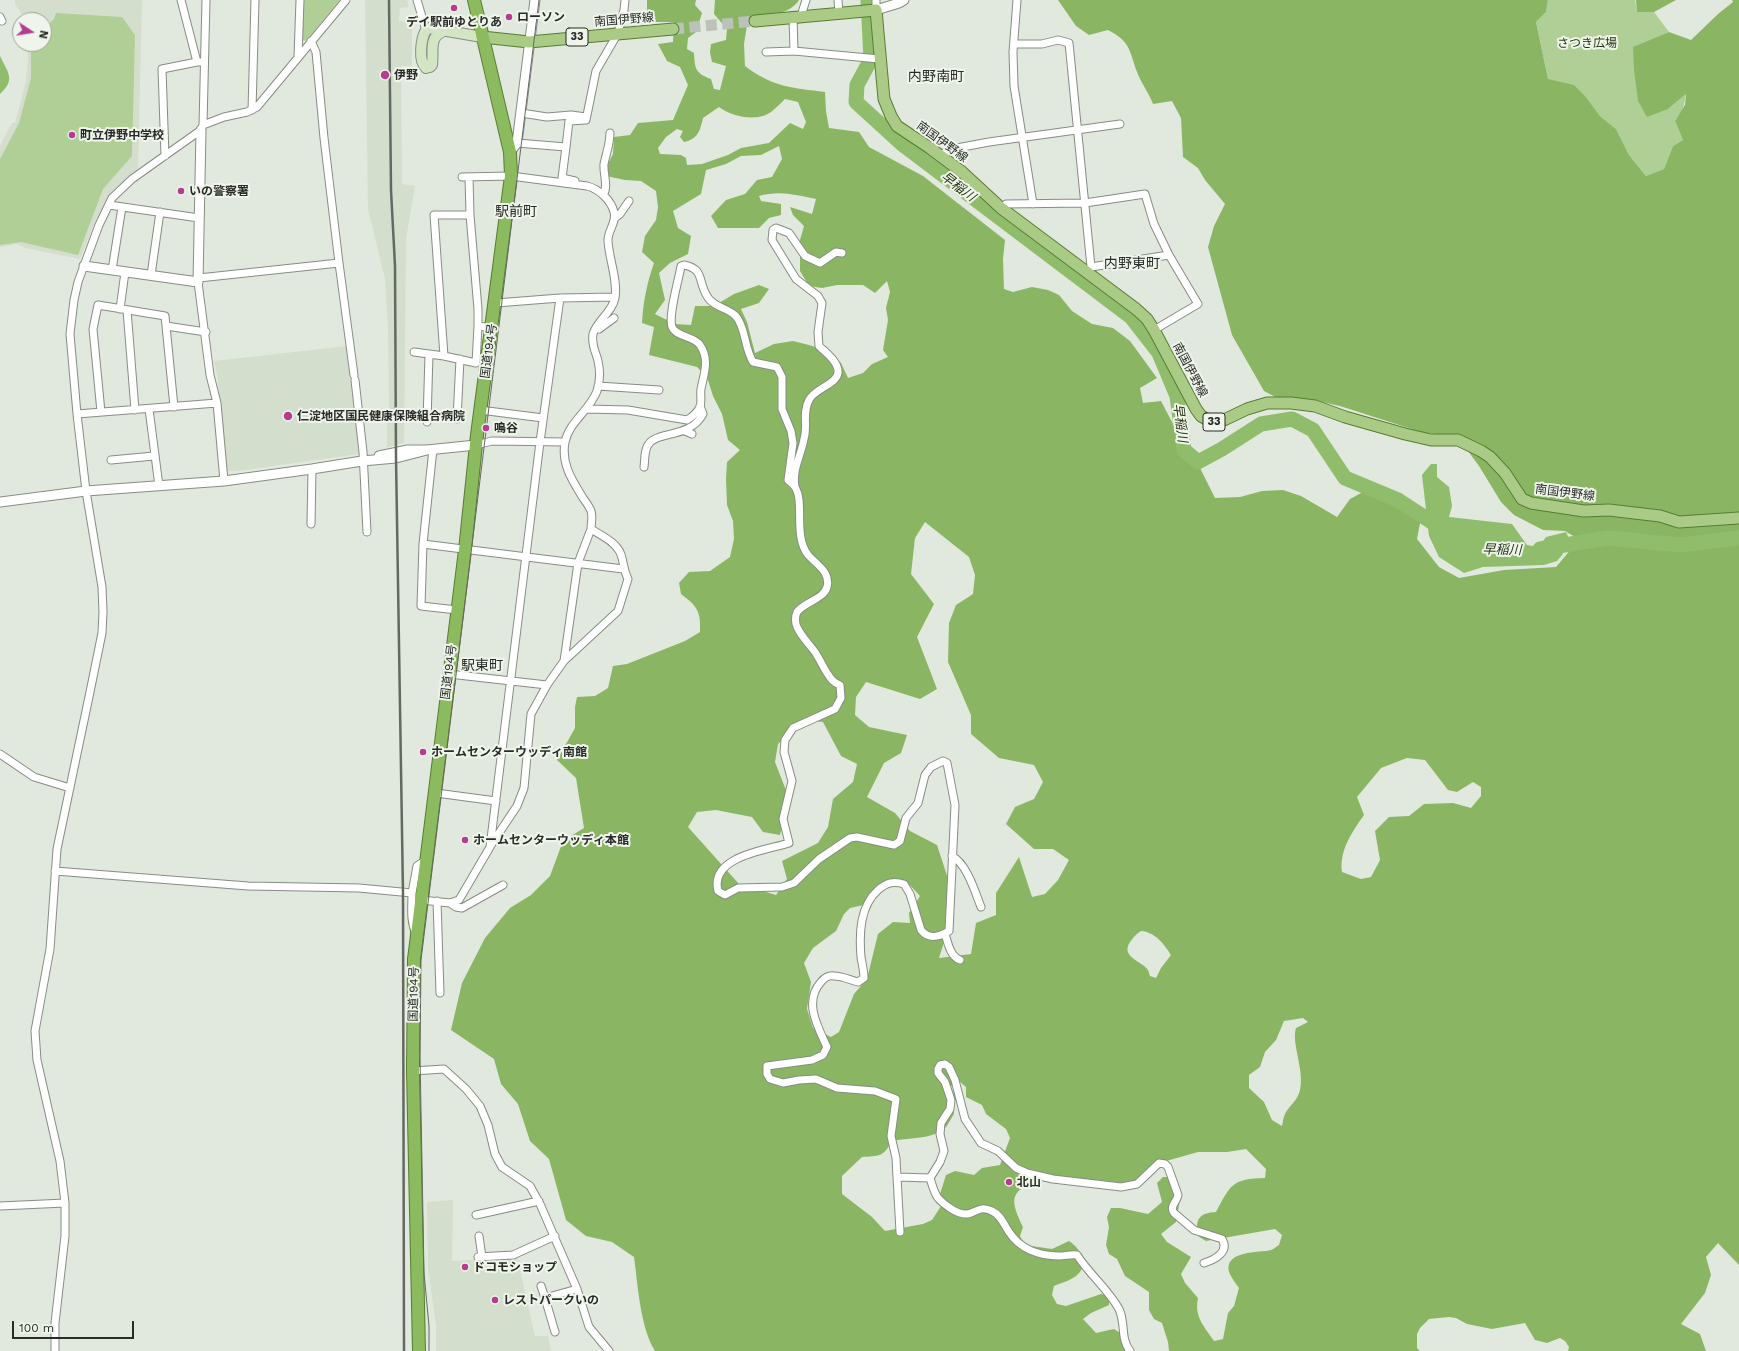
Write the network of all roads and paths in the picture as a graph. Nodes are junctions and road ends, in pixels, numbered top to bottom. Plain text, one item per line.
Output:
1 (181, 0) edge
2 (206, 0) edge
3 (255, 0) edge
4 (300, 0) edge
5 (346, 0) edge
6 (417, 0) edge
7 (474, 0) edge
8 (535, 0) edge
9 (625, 0) edge
10 (806, 0) edge
11 (838, 0) edge
12 (904, 0) edge
13 (1017, 0) edge
14 (872, 8) edge
15 (839, 14) junction
16 (797, 17) junction
17 (755, 21) tunnel mouth
18 (673, 29) tunnel mouth
19 (426, 30) junction
20 (444, 31) junction
21 (618, 33) junction
22 (482, 37) junction
23 (311, 41) junction
24 (529, 42) junction
25 (1014, 44) junction
26 (794, 51) junction
27 (766, 52) dead end
28 (298, 57) junction
29 (880, 59) junction
30 (200, 62) junction
31 (252, 110) junction
32 (521, 113) junction
33 (586, 117) junction
34 (1120, 124) dead end
35 (202, 127) junction
36 (1078, 130) junction
37 (610, 133) dead end
38 (1022, 138) junction
39 (566, 146) junction
40 (514, 148) junction
41 (939, 155) junction
42 (165, 156) junction
43 (511, 176) junction
44 (587, 186) junction
45 (603, 195) junction
46 (629, 201) dead end
47 (1085, 203) junction
48 (1033, 204) junction
49 (109, 205) junction
50 (122, 207) junction
51 (1002, 208) junction
52 (160, 212) junction
53 (470, 215) junction
54 (199, 218) junction
55 (615, 218) junction
56 (842, 253) dead end
57 (1169, 255) junction
58 (339, 263) junction
59 (84, 266) junction
60 (112, 270) junction
61 (1089, 270) junction
62 (125, 272) junction
63 (151, 275) junction
64 (199, 280) junction
65 (615, 297) junction
66 (560, 298) junction
67 (496, 303) junction
68 (120, 309) junction
69 (127, 310) junction
70 (614, 318) dead end
71 (166, 326) junction
72 (478, 326) junction
73 (492, 328) junction
74 (1154, 330) junction
75 (206, 332) junction
76 (593, 334) junction
77 (414, 352) dead end
78 (429, 354) junction
79 (444, 356) junction
80 (460, 360) junction
81 (598, 386) junction
82 (658, 390) dead end
83 (217, 403) junction
84 (700, 406) junction
85 (174, 407) junction
86 (149, 409) junction
87 (586, 409) junction
88 (135, 410) junction
89 (480, 410) junction
90 (101, 412) junction
91 (77, 414) junction
92 (543, 418) junction
93 (457, 419) dead end
94 (427, 422) dead end
95 (684, 431) junction
96 (692, 434) dead end
97 (540, 442) junction
98 (565, 442) junction
99 (476, 445) junction
100 (430, 450) junction
101 (154, 456) junction
102 (111, 460) dead end
103 (363, 460) junction
104 (644, 467) dead end
105 (312, 469) junction
106 (224, 481) junction
107 (159, 486) junction
108 (795, 487) junction
109 (86, 491) junction
110 (0, 502) edge
111 (1739, 518) edge
112 (311, 524) dead end
113 (590, 529) junction
114 (367, 532) dead end
115 (423, 544) junction
116 (465, 550) junction
117 (527, 557) junction
118 (578, 563) junction
119 (623, 569) junction
120 (457, 610) junction
121 (564, 661) junction
122 (449, 674) junction
123 (511, 681) junction
124 (547, 685) junction
125 (0, 754) edge
126 (70, 788) junction
127 (436, 793) junction
128 (496, 801) junction
129 (490, 847) junction
130 (952, 856) junction
131 (55, 871) junction
132 (504, 885) dead end
133 (417, 897) junction
134 (437, 902) junction
135 (450, 903) junction
136 (981, 907) dead end
137 (945, 934) junction
138 (960, 960) dead end
139 (440, 993) dead end
140 (413, 1071) junction
141 (898, 1177) junction
142 (930, 1178) junction
143 (539, 1201) junction
144 (65, 1203) junction
145 (2, 1206) edge
146 (476, 1216) dead end
147 (900, 1232) dead end
148 (479, 1236) dead end
149 (555, 1236) junction
150 (1204, 1263) dead end
151 (541, 1286) dead end
152 (577, 1289) junction
153 (545, 1298) junction
154 (555, 1332) dead end
155 (55, 1351) edge
156 (419, 1351) edge
157 (609, 1351) edge
158 (1130, 1351) edge

1 - 30 street
2 - 30 street
3 - 31 street
4 - 28 street
5 - 23 street
6 - 19 street
7 - 22 highway, 国道194号
8 - 24 street
9 - 21 street
10 - 16 street
11 - 15 street
12 - 14 street
13 - 25 street
14 - 15 main road
14 - 29 main road, 南国伊野線 / 33
15 - 16 main road
16 - 17 main road
16 - 26 street
18 - 21 main road, 南国伊野線 / 33
19 - 20 main road
19 - 20 main road
20 - 22 main road
21 - 24 main road, 南国伊野線 / 33
21 - 33 street
22 - 24 main road, 南国伊野線 / 33
22 - 40 highway, 国道194号
23 - 28 street
23 - 58 street
24 - 32 street
25 - 36 street
25 - 38 street
26 - 27 street
26 - 29 street
28 - 31 street
29 - 41 main road, 南国伊野線 / 33
30 - 35 street
30 - 42 street
31 - 35 street
32 - 33 street
32 - 40 street
33 - 39 street
34 - 36 street
35 - 42 street
35 - 54 street
36 - 38 street
36 - 47 street
37 - 45 street
38 - 41 street
38 - 48 street
39 - 40 street
39 - 44 street
40 - 43 highway, 国道194号
41 - 51 main road, 南国伊野線 / 33
42 - 49 street
43 - 44 street
43 - 53 street
43 - 67 highway, 国道194号
44 - 45 street
45 - 55 street
46 - 55 street
47 - 48 street
47 - 57 street
47 - 61 street
48 - 51 street
49 - 50 street
49 - 59 street
50 - 52 street
50 - 60 street
51 - 61 main road, 南国伊野線 / 33
52 - 54 street
52 - 63 street
53 - 72 street
53 - 79 street
54 - 64 street
55 - 65 street
56 - 108 street
57 - 61 street
57 - 74 street
58 - 64 street
58 - 103 street
59 - 60 street
59 - 91 street
60 - 62 street
61 - 74 main road, 南国伊野線 / 33
62 - 63 street
62 - 68 street
63 - 64 street
64 - 75 street
65 - 66 street
65 - 76 street
66 - 67 street
66 - 92 street
67 - 73 highway, 国道194号
68 - 69 street
68 - 90 street
69 - 71 street
69 - 88 street
70 - 76 street
71 - 75 street
71 - 85 street
72 - 73 street
72 - 80 street
73 - 89 highway, 国道194号
74 - 111 main road, 南国伊野線 / 33
75 - 83 street
76 - 81 street
77 - 78 street
78 - 79 street
78 - 94 street
79 - 80 street
80 - 93 street
81 - 82 street
81 - 87 street
83 - 85 street
83 - 106 street
84 - 87 street
84 - 95 street
84 - 108 street
85 - 86 street
86 - 88 street
86 - 101 street
87 - 98 street
88 - 90 street
89 - 92 street
89 - 99 highway, 国道194号
90 - 91 street
91 - 109 street
92 - 97 street
95 - 96 street
95 - 104 street
97 - 98 street
97 - 99 street
97 - 117 street
98 - 113 street
99 - 100 street
99 - 116 highway, 国道194号
100 - 103 street
100 - 115 street
101 - 102 street
101 - 107 street
103 - 105 street
103 - 114 street
105 - 106 street
105 - 112 street
106 - 107 street
107 - 109 street
108 - 130 street
109 - 110 street
109 - 126 street
113 - 118 street
113 - 119 street
115 - 116 street
115 - 120 street
116 - 117 street
116 - 120 highway, 国道194号
117 - 118 street
117 - 123 street
118 - 119 street
118 - 121 street
119 - 121 street
120 - 122 highway, 国道194号
121 - 124 street
122 - 123 street
122 - 127 highway, 国道194号
123 - 124 street
123 - 128 street
124 - 129 street
125 - 126 street
126 - 131 street
127 - 128 street
127 - 133 highway, 国道194号
128 - 129 street
129 - 135 street
130 - 136 street
130 - 137 street
131 - 133 street
131 - 144 street
132 - 135 street
133 - 134 street
133 - 140 highway, 国道194号
134 - 135 street
134 - 139 street
137 - 138 street
137 - 141 street
140 - 143 street
140 - 156 highway, 国道194号
141 - 142 street
141 - 147 street
142 - 150 street
142 - 158 street
143 - 146 street
143 - 149 street
144 - 145 street
144 - 155 street
148 - 149 street
149 - 152 street
151 - 153 street
152 - 153 street
152 - 157 street
153 - 154 street

